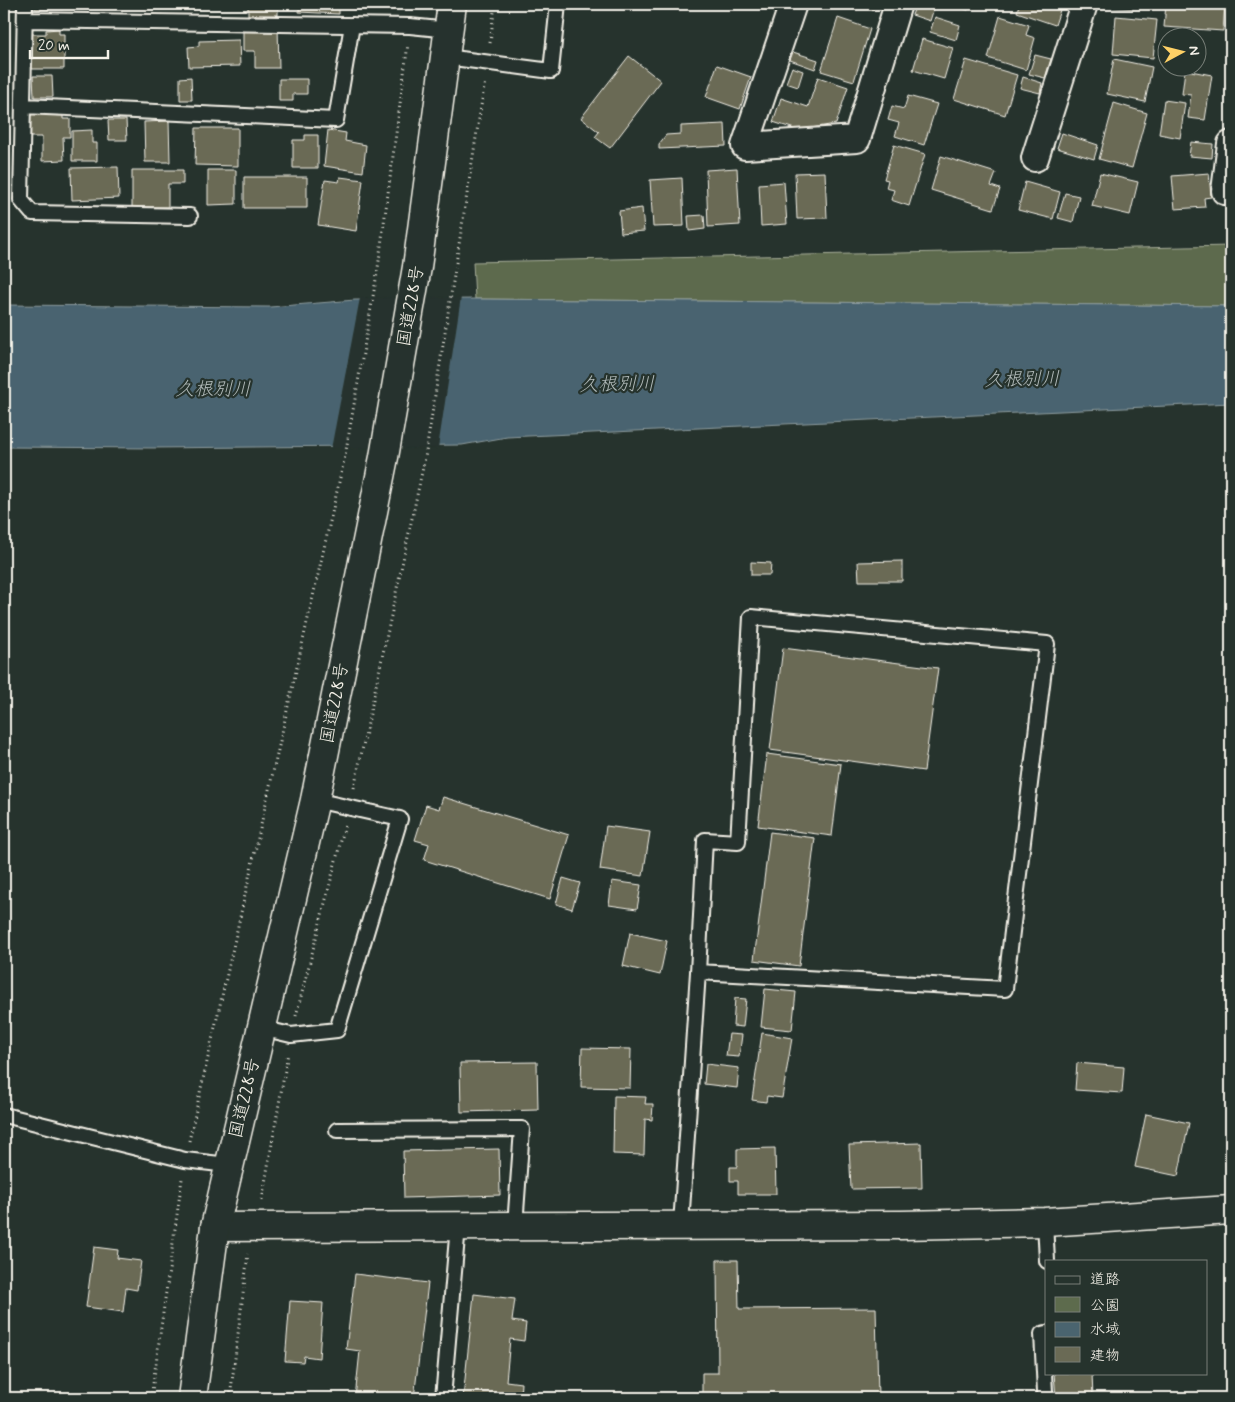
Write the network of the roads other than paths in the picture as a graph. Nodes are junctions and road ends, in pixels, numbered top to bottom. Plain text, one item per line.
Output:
1 (26, 4) edge
2 (558, 4) edge
3 (793, 4) edge
4 (898, 4) edge
5 (1084, 4) edge
6 (450, 17) edge
7 (26, 20) junction
8 (352, 25) junction
9 (446, 57) junction
10 (24, 106) junction
11 (1231, 144) edge
12 (1035, 158) dead end
13 (1225, 191) dead end
14 (190, 216) dead end
15 (315, 800) junction
16 (698, 972) junction
17 (261, 1028) junction
18 (4, 1115) edge
19 (337, 1130) dead end
20 (228, 1165) junction
21 (1231, 1210) edge
22 (1045, 1222) junction
23 (458, 1226) junction
24 (515, 1226) junction
25 (681, 1226) junction
26 (215, 1227) junction
27 (1047, 1260) edge
28 (1045, 1333) edge
29 (1045, 1392) dead end
30 (192, 1398) edge
31 (443, 1398) edge

1 - 7 lane
2 - 9 lane
3 - 4 street
5 - 12 street
6 - 8 lane
6 - 9 main road, 国道228号
7 - 8 lane
7 - 10 lane
8 - 10 lane
9 - 15 main road, 国道228号
10 - 14 lane
11 - 13 street
15 - 17 main road, 国道228号
15 - 17 lane
16 - 16 lane
16 - 25 lane
17 - 20 main road, 国道228号
18 - 20 lane
19 - 24 lane
20 - 26 main road, 国道228号
21 - 22 main road
22 - 25 main road
22 - 27 lane
23 - 24 main road
23 - 26 main road
23 - 31 lane
24 - 25 main road
26 - 30 main road, 国道228号
28 - 29 lane

